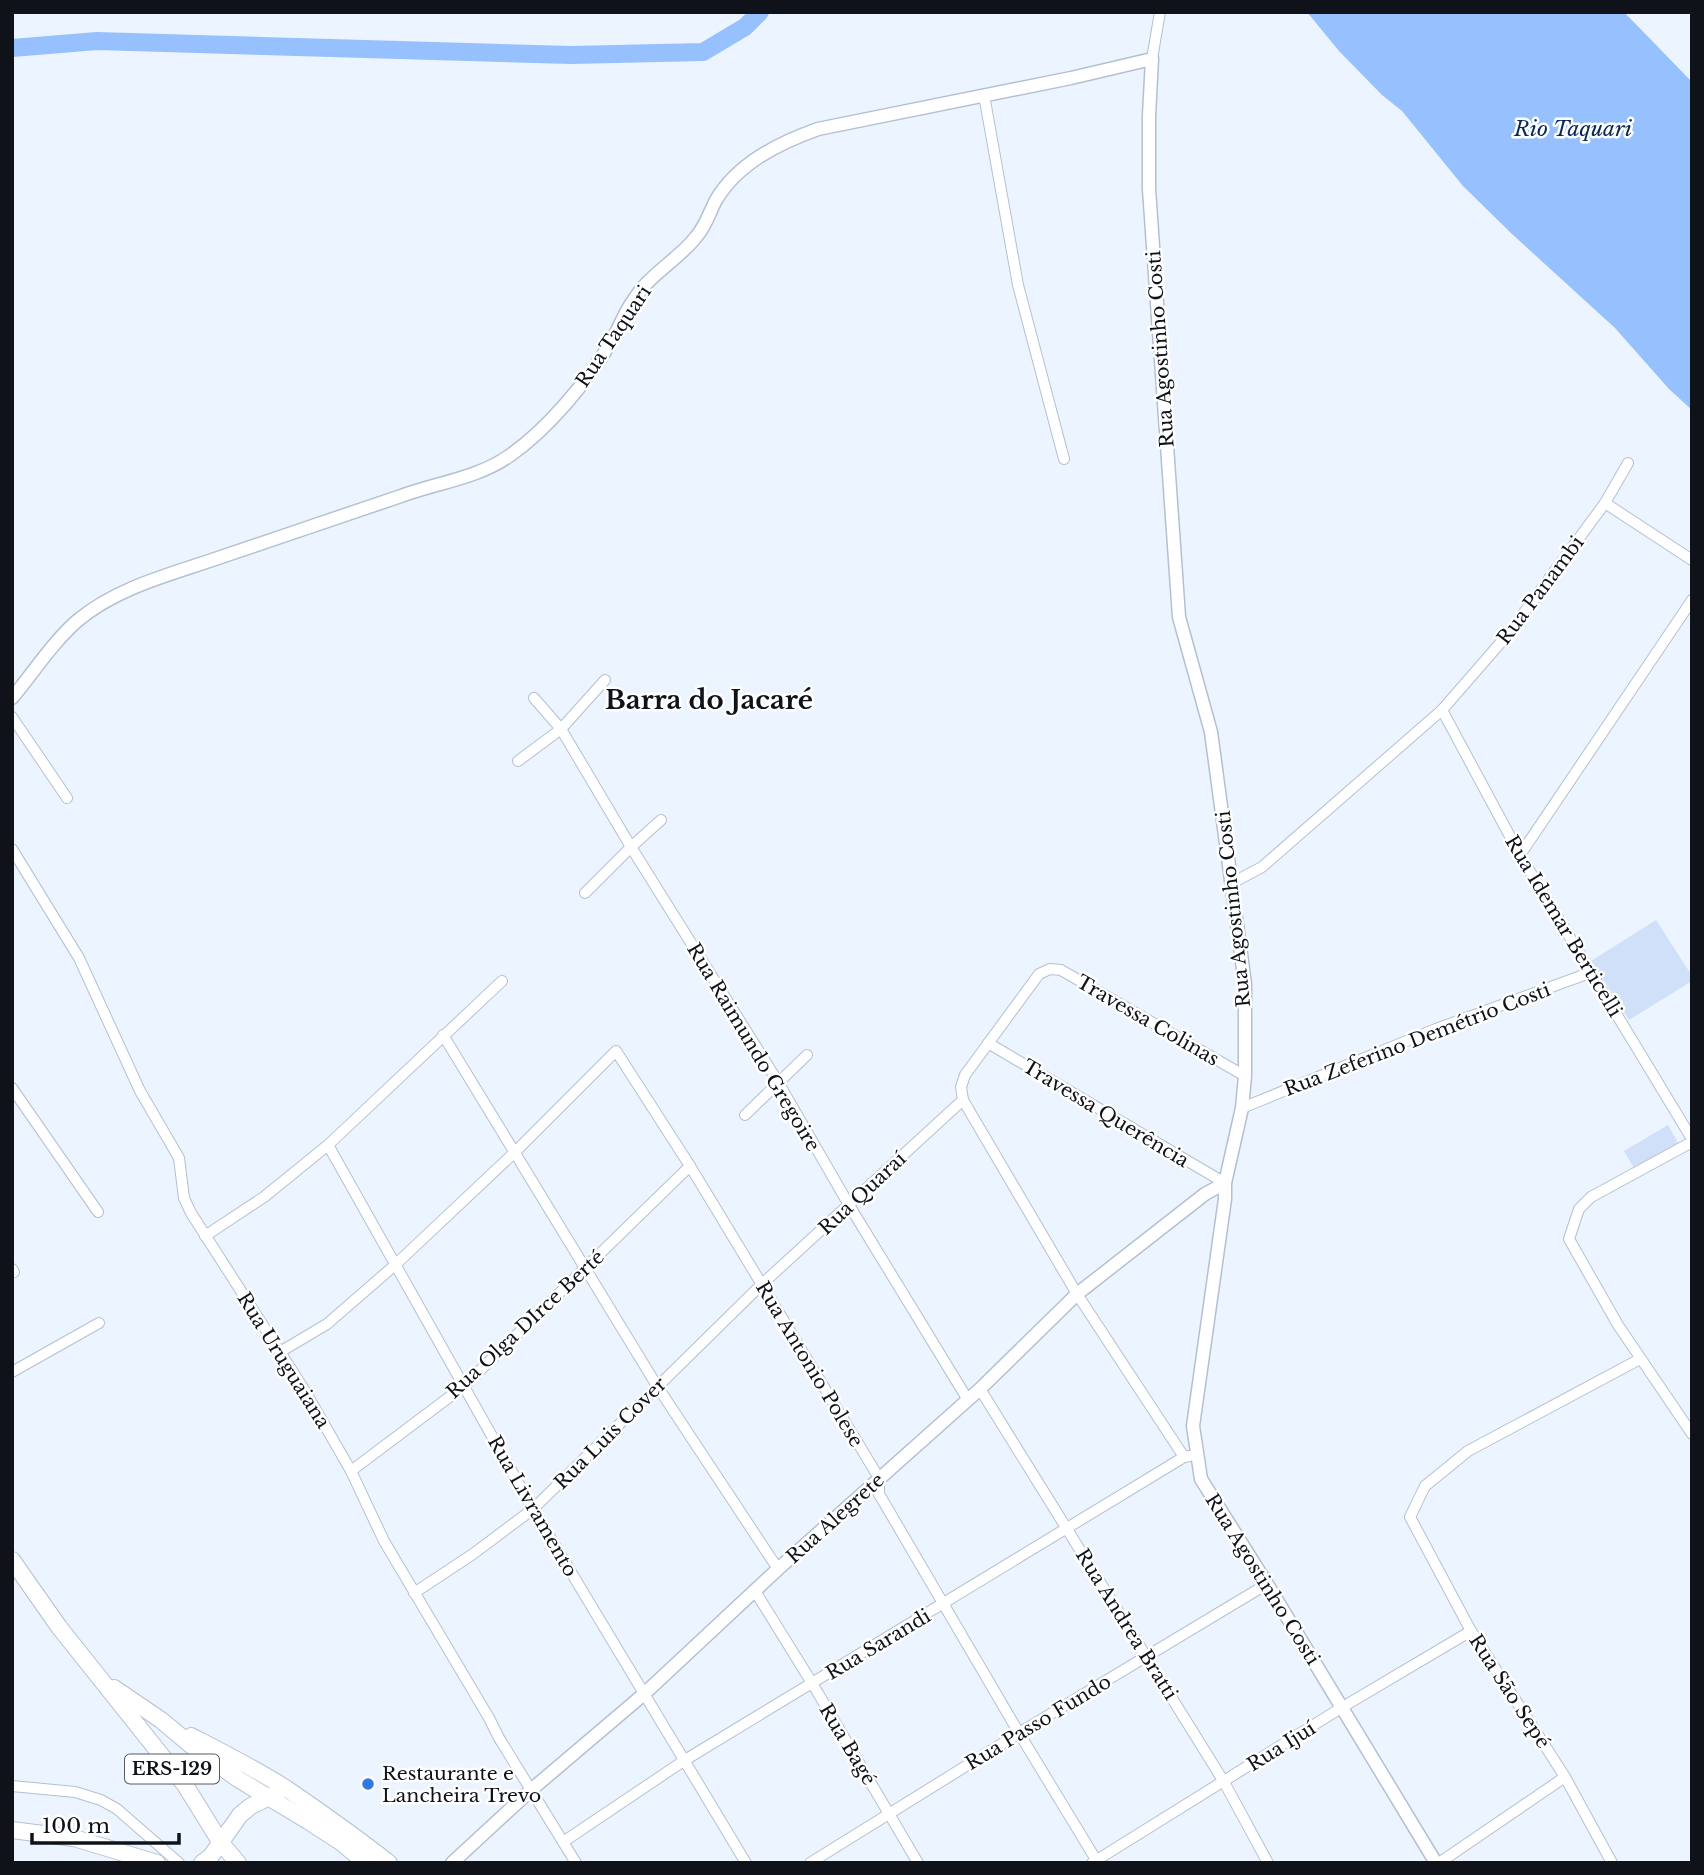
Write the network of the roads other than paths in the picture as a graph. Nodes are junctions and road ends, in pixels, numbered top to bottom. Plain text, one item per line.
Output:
1 (1160, 12) edge
2 (1152, 59) junction
3 (984, 94) junction
4 (1064, 459) dead end
5 (1628, 463) dead end
6 (1605, 503) junction
7 (1692, 560) edge
8 (1692, 600) edge
9 (605, 680) dead end
10 (12, 698) edge
11 (534, 698) dead end
12 (1442, 710) junction
13 (12, 717) edge
14 (561, 729) junction
15 (518, 761) dead end
16 (67, 798) dead end
17 (661, 820) dead end
18 (631, 847) junction
19 (12, 849) edge
20 (1520, 855) junction
21 (1232, 883) junction
22 (585, 893) dead end
23 (1592, 972) junction
24 (502, 981) dead end
25 (443, 1035) junction
26 (988, 1043) junction
27 (807, 1055) dead end
28 (1245, 1076) junction
29 (778, 1083) junction
30 (12, 1088) edge
31 (963, 1100) junction
32 (1242, 1108) junction
33 (744, 1115) dead end
34 (1692, 1140) edge
35 (328, 1145) junction
36 (516, 1152) junction
37 (690, 1166) junction
38 (1225, 1183) junction
39 (849, 1205) junction
40 (98, 1212) dead end
41 (205, 1236) junction
42 (395, 1265) junction
43 (585, 1268) junction
44 (761, 1284) junction
45 (1077, 1293) junction
46 (99, 1323) dead end
47 (280, 1352) junction
48 (1640, 1359) junction
49 (12, 1372) edge
50 (464, 1386) junction
51 (657, 1386) junction
52 (981, 1389) junction
53 (968, 1400) junction
54 (1692, 1434) edge
55 (1191, 1455) junction
56 (351, 1471) junction
57 (879, 1478) junction
58 (533, 1509) junction
59 (1067, 1529) junction
60 (12, 1560) edge
61 (778, 1569) junction
62 (1267, 1584) junction
63 (755, 1591) junction
64 (414, 1593) junction
65 (944, 1604) junction
66 (1471, 1630) junction
67 (1147, 1656) junction
68 (100, 1679) junction
69 (812, 1683) junction
70 (644, 1695) junction
71 (1341, 1708) junction
72 (161, 1720) junction
73 (1019, 1733) junction
74 (685, 1760) junction
75 (1565, 1777) junction
76 (1224, 1782) junction
77 (12, 1786) edge
78 (286, 1789) junction
79 (531, 1790) junction
80 (271, 1797) junction
81 (889, 1813) junction
82 (136, 1827) junction
83 (12, 1830) edge
84 (563, 1842) junction
85 (221, 1843) junction
86 (132, 1856) junction
87 (1095, 1862) edge
88 (157, 1863) edge
89 (179, 1863) edge
90 (202, 1863) edge
91 (238, 1863) edge
92 (366, 1863) edge
93 (389, 1863) edge
94 (452, 1863) edge
95 (576, 1863) edge
96 (746, 1863) edge
97 (810, 1863) edge
98 (918, 1863) edge
99 (1268, 1863) edge
100 (1437, 1863) edge
101 (1612, 1863) edge

1 - 2 street
2 - 3 street, Rua Taquari
2 - 21 street, Rua Agostinho Costi
3 - 4 street
3 - 10 street, Rua Taquari
5 - 6 street, Rua Panambi
6 - 7 street
6 - 12 street, Rua Panambi
8 - 20 street
9 - 14 street
11 - 14 street, Rua Raimundo Gregoire
12 - 20 street, Rua Idemar Berticelli
12 - 21 street, Rua Panambi
13 - 16 street
14 - 15 street
14 - 18 street, Rua Raimundo Gregoire
17 - 18 street
18 - 22 street
18 - 29 street, Rua Raimundo Gregoire
19 - 41 street, Rua Uruguaiana
20 - 23 street, Rua Idemar Berticelli
21 - 28 street, Rua Agostinho Costi
23 - 32 street, Rua Zeferino Demétrio Costi
23 - 34 street, Rua Idemar Berticelli
24 - 25 street
25 - 35 street
25 - 36 street
26 - 28 street, Travessa Colinas
26 - 31 street
26 - 38 street, Travessa Querência
27 - 29 street
28 - 32 street, Rua Agostinho Costi
29 - 33 street
29 - 39 street, Rua Raimundo Gregoire
30 - 40 street
31 - 39 street, Rua Quaraí
31 - 45 street
32 - 38 street, Rua Agostinho Costi
34 - 48 street
35 - 41 street
35 - 42 street, Rua Livramento
36 - 37 street, Rua Antonio Polese
36 - 42 street
36 - 43 street
37 - 43 street, Rua Olga DIrce Berté
37 - 44 street, Rua Antonio Polese
38 - 45 street, Rua Alegrete
38 - 55 street, Rua Agostinho Costi
39 - 44 street, Rua Quaraí
39 - 53 street, Rua Raimundo Gregoire
41 - 47 street, Rua Uruguaiana
42 - 47 street
42 - 50 street, Rua Livramento
43 - 50 street, Rua Olga DIrce Berté
43 - 51 street
44 - 51 street, Rua Luis Cover
44 - 57 street, Rua Antonio Polese
45 - 52 street, Rua Alegrete
45 - 55 street
46 - 49 street
47 - 56 street, Rua Uruguaiana
48 - 54 street
48 - 66 street, Rua São Sepé
50 - 56 street, Rua Olga DIrce Berté
50 - 58 street, Rua Livramento
51 - 58 street, Rua Luis Cover
51 - 61 street
52 - 53 street, Rua Alegrete
52 - 59 street, Rua Andrea Bratti
53 - 57 street, Rua Alegrete
55 - 59 street, Rua Sarandi
55 - 62 street, Rua Agostinho Costi
56 - 64 street, Rua Uruguaiana
57 - 61 street, Rua Alegrete
57 - 65 street, Rua Antonio Polese
58 - 64 street, Rua Luis Cover
58 - 70 street, Rua Livramento
59 - 65 street, Rua Sarandi
59 - 67 street, Rua Andrea Bratti
60 - 68 main road, ERS-129
61 - 63 street, Rua Alegrete
62 - 67 street, Rua Passo Fundo
62 - 71 street, Rua Agostinho Costi
63 - 69 street, Rua Bagé
63 - 70 street, Rua Alegrete
64 - 79 street, Rua Uruguaiana
65 - 69 street, Rua Sarandi
65 - 73 street, Rua Antonio Polese
66 - 71 street, Rua Ijuí
66 - 75 street, Rua São Sepé
67 - 73 street, Rua Passo Fundo
67 - 76 street, Rua Andrea Bratti
68 - 72 main road, ERS-129
68 - 85 main road, ERS-129
69 - 74 street, Rua Sarandi
69 - 81 street, Rua Bagé
70 - 74 street, Rua Livramento
70 - 79 street, Rua Alegrete
71 - 76 street, Rua Ijuí
71 - 100 street, Rua Agostinho Costi
72 - 78 main road
72 - 80 main road, ERS-129
73 - 81 street, Rua Passo Fundo
73 - 87 street, Rua Antonio Polese
74 - 84 street, Rua Sarandi
74 - 96 street, Rua Livramento
75 - 100 street
75 - 101 street, Rua São Sepé
76 - 87 street, Rua Ijuí
76 - 99 street, Rua Andrea Bratti
77 - 82 street
78 - 80 main road
78 - 93 main road
79 - 84 street, Rua Uruguaiana
79 - 94 street, Rua Alegrete
80 - 85 main road
80 - 92 main road, ERS-129
81 - 97 street, Rua Passo Fundo
81 - 98 street, Rua Bagé
82 - 86 street
82 - 89 street
83 - 86 main road
84 - 95 street, Rua Uruguaiana
85 - 90 main road
85 - 91 main road, ERS-129
86 - 88 main road

